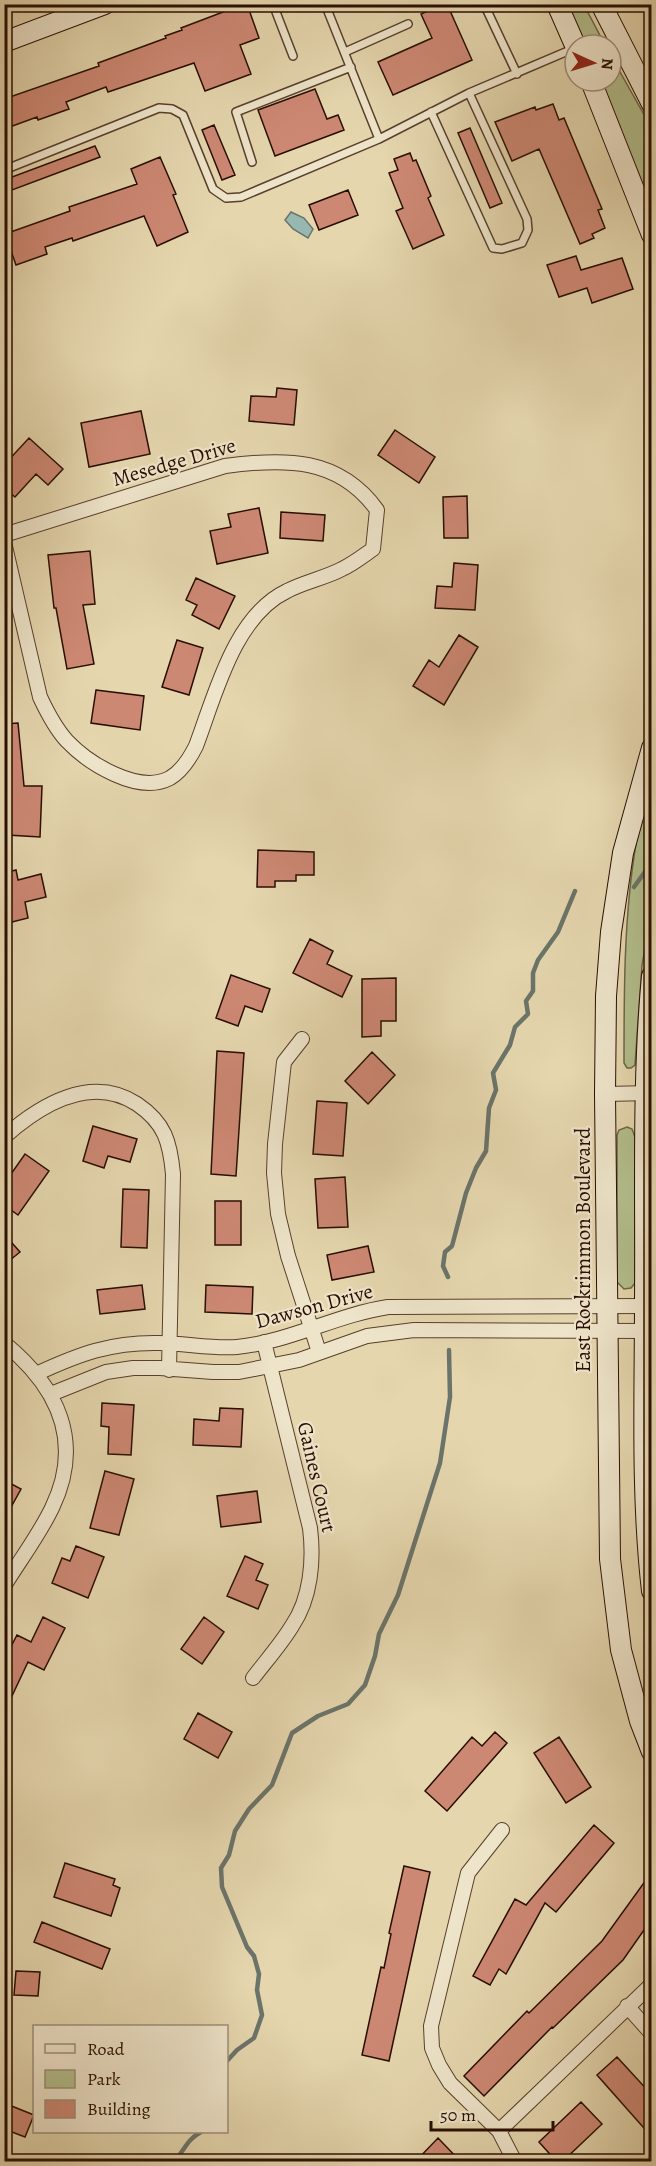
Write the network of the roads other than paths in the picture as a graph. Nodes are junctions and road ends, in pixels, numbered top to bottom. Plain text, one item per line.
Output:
1 (105, 4) edge
2 (276, 4) edge
3 (325, 4) edge
4 (484, 4) edge
5 (557, 4) edge
6 (601, 4) edge
7 (81, 9) edge
8 (408, 24) dead end
9 (569, 33) edge
10 (4, 42) edge
11 (345, 52) junction
12 (563, 53) edge
13 (293, 56) dead end
14 (351, 67) junction
15 (517, 74) junction
16 (646, 79) edge
17 (469, 93) junction
18 (596, 93) edge
19 (651, 104) edge
20 (431, 112) junction
21 (379, 139) junction
22 (252, 162) dead end
23 (4, 170) edge
24 (651, 235) edge
25 (4, 535) edge
26 (4, 542) edge
27 (651, 748) edge
28 (651, 976) edge
29 (302, 1039) dead end
30 (648, 1093) edge
31 (605, 1094) junction
32 (4, 1137) edge
33 (647, 1302) edge
34 (607, 1306) junction
35 (310, 1328) junction
36 (607, 1331) junction
37 (645, 1331) junction
38 (264, 1342) junction
39 (4, 1343) edge
40 (170, 1344) junction
41 (319, 1352) junction
42 (269, 1366) junction
43 (169, 1370) junction
44 (36, 1374) junction
45 (51, 1394) junction
46 (649, 1493) edge
47 (4, 1586) edge
48 (651, 1591) edge
49 (254, 1678) dead end
50 (651, 1752) edge
51 (502, 1830) dead end
52 (651, 1984) edge
53 (627, 2006) junction
54 (651, 2034) edge
55 (499, 2131) junction
56 (515, 2162) edge

1 - 7 main road
2 - 13 lane
3 - 11 lane
4 - 15 lane
5 - 9 main road
6 - 16 main road
7 - 10 main road
8 - 11 lane
11 - 14 lane
12 - 15 lane
14 - 21 lane
14 - 22 lane
15 - 17 lane
16 - 19 main road
17 - 20 lane
17 - 20 lane
18 - 24 main road
20 - 21 lane
21 - 23 lane
25 - 26 street, Mesedge Drive
27 - 31 main road, East Rockrimmon Boulevard
28 - 30 main road
29 - 35 street
30 - 31 street
30 - 33 main road
31 - 34 main road, East Rockrimmon Boulevard
32 - 40 street
33 - 34 street, Dawson Drive
33 - 37 main road
34 - 35 street, Dawson Drive
34 - 36 main road, East Rockrimmon Boulevard
35 - 38 street, Dawson Drive
35 - 41 street
36 - 37 street, Dawson Drive
36 - 41 street, Dawson Drive
36 - 50 main road, East Rockrimmon Boulevard
37 - 46 main road
38 - 40 street, Dawson Drive
38 - 42 street, Gaines Court
39 - 44 street
40 - 43 street
40 - 44 street, Dawson Drive
41 - 42 street, Dawson Drive
42 - 43 street, Dawson Drive
42 - 49 street, Gaines Court
43 - 45 street, Dawson Drive
44 - 45 street
45 - 47 street
46 - 48 main road
51 - 55 street
52 - 53 street
53 - 54 street
53 - 55 street
55 - 56 street

